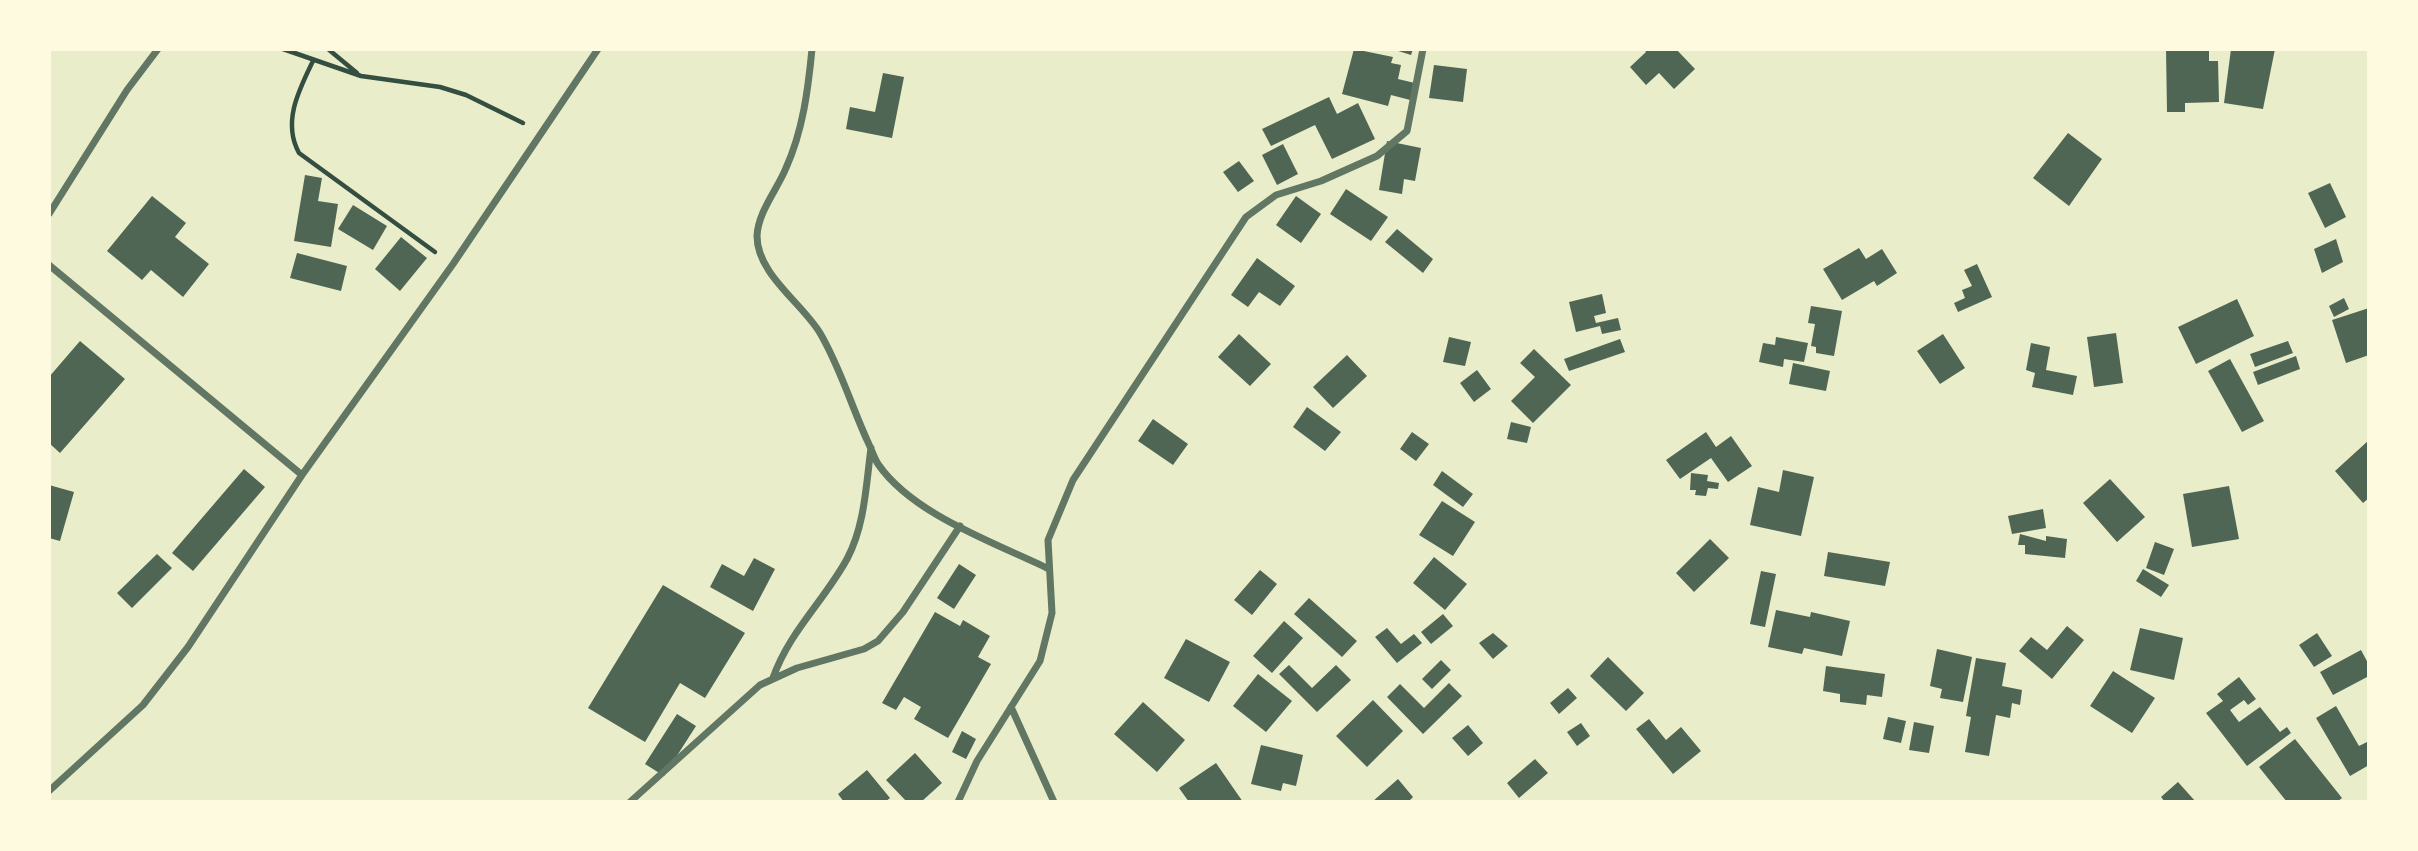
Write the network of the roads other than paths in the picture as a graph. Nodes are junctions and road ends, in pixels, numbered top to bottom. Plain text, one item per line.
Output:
1 (158, 49) edge
2 (598, 49) edge
3 (812, 49) edge
4 (1423, 49) edge
5 (49, 214) edge
6 (49, 265) edge
7 (871, 448) junction
8 (302, 475) junction
9 (960, 526) junction
10 (1049, 569) junction
11 (773, 678) junction
12 (1011, 707) junction
13 (49, 791) edge
14 (630, 802) edge
15 (958, 802) edge
16 (1054, 802) edge

1 - 5 street
2 - 8 street
3 - 7 street
4 - 10 street
6 - 8 street
7 - 9 street
7 - 11 street
8 - 13 street
9 - 10 street
9 - 11 street
10 - 12 street
11 - 14 street
12 - 15 street
12 - 16 street

